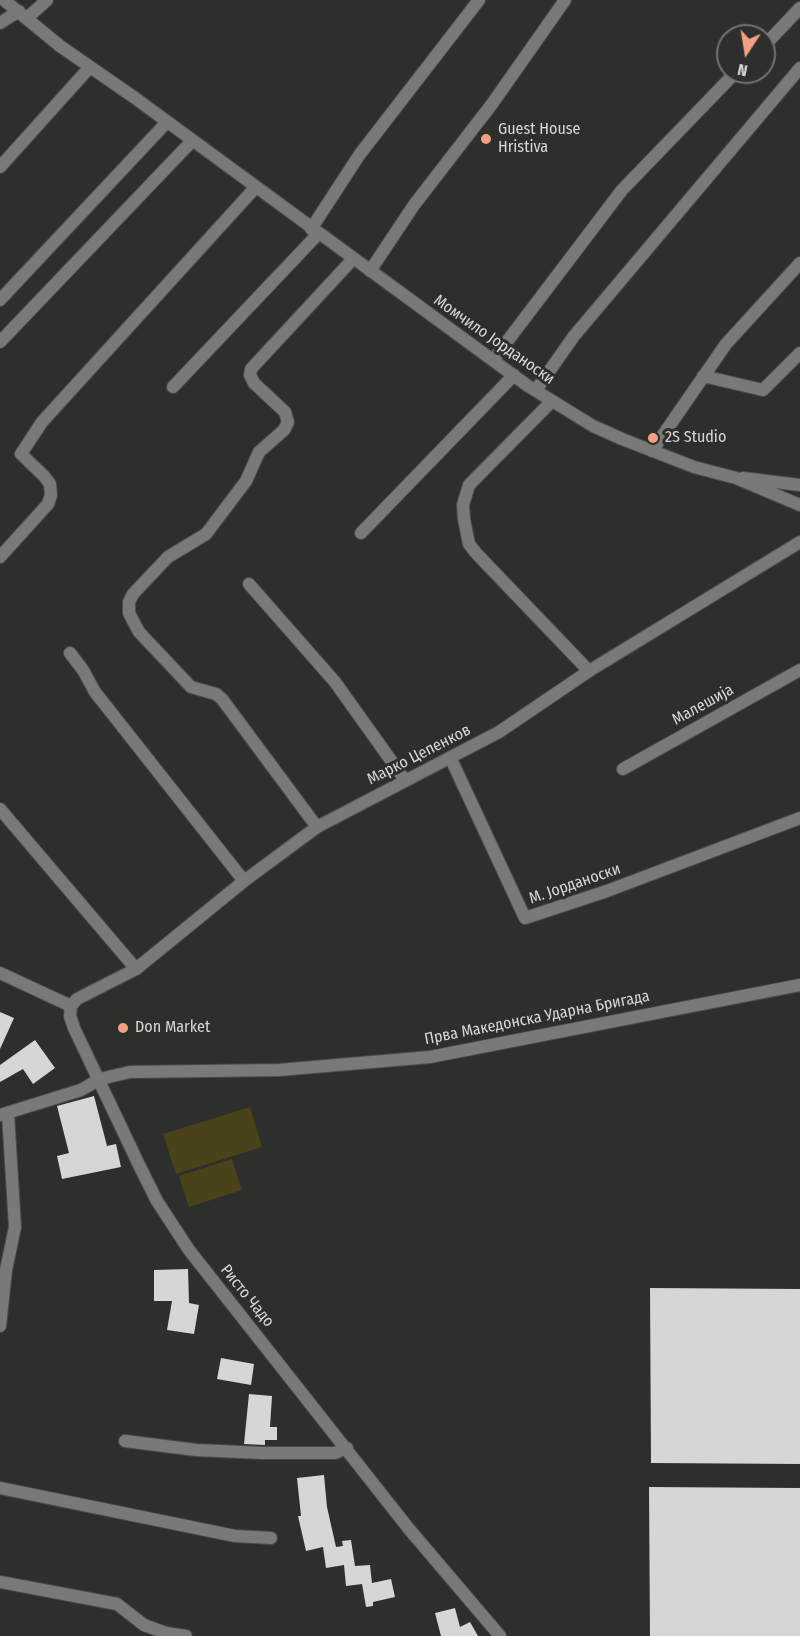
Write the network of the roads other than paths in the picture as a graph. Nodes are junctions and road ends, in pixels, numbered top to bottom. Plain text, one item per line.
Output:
1 (4, 0) edge
2 (47, 0) edge
3 (479, 0) edge
4 (565, 0) edge
5 (800, 8) edge
6 (23, 15) junction
7 (0, 23) edge
8 (776, 33) edge
9 (90, 67) junction
10 (800, 68) edge
11 (724, 84) edge
12 (167, 122) junction
13 (192, 141) junction
14 (0, 167) edge
15 (255, 188) junction
16 (314, 231) junction
17 (353, 259) junction
18 (800, 263) edge
19 (369, 271) junction
20 (0, 300) edge
21 (0, 342) edge
22 (800, 353) edge
23 (493, 360) junction
24 (514, 375) junction
25 (703, 376) junction
26 (173, 387) dead end
27 (536, 390) junction
28 (552, 400) junction
29 (651, 451) junction
30 (736, 478) junction
31 (800, 485) edge
32 (800, 505) edge
33 (361, 533) dead end
34 (798, 541) edge
35 (0, 557) edge
36 (249, 584) dead end
37 (69, 653) dead end
38 (800, 670) edge
39 (589, 671) junction
40 (451, 759) junction
41 (622, 770) dead end
42 (405, 780) junction
43 (0, 809) edge
44 (800, 818) edge
45 (317, 827) junction
46 (244, 881) junction
47 (136, 969) junction
48 (0, 973) edge
49 (800, 986) edge
50 (71, 1006) junction
51 (100, 1079) junction
52 (4, 1115) edge
53 (0, 1326) edge
54 (125, 1441) dead end
55 (347, 1448) junction
56 (0, 1488) edge
57 (271, 1538) dead end
58 (0, 1582) edge
59 (186, 1636) edge
60 (500, 1636) edge

1 - 6 street, Момчило Јорданоски
2 - 6 street
3 - 16 street
4 - 19 street
5 - 8 street
6 - 7 street
6 - 9 street, Момчило Јорданоски
9 - 12 street, Момчило Јорданоски
9 - 14 street
10 - 27 street
11 - 23 street
12 - 13 street, Момчило Јорданоски
12 - 20 street
13 - 15 street, Момчило Јорданоски
13 - 21 street
15 - 16 street, Момчило Јорданоски
15 - 35 street
16 - 17 street, Момчило Јорданоски
16 - 26 street
17 - 19 street, Момчило Јорданоски
17 - 45 street
18 - 25 street
19 - 23 street, Момчило Јорданоски
22 - 25 street
23 - 24 street, Момчило Јорданоски
24 - 27 street, Момчило Јорданоски
24 - 33 street
25 - 29 street
27 - 28 street, Момчило Јорданоски
28 - 29 street, Момчило Јорданоски
28 - 39 street
29 - 30 street, Момчило Јорданоски
30 - 31 street
30 - 32 street
34 - 39 street, Марко Цепенков
36 - 42 street
37 - 46 street
38 - 41 street, Малешија
39 - 40 street, Марко Цепенков
40 - 42 street, Марко Цепенков
40 - 44 street, М. Јорданоски
42 - 45 street, Марко Цепенков
43 - 47 street
45 - 46 street, Марко Цепенков
46 - 47 street, Марко Цепенков
47 - 50 street, Марко Цепенков
48 - 50 street
49 - 51 street, Прва Македонска Ударна Бригада
50 - 51 street, Ристо Чадо
51 - 52 street, Прва Македонска Ударна Бригада
51 - 55 street, Ристо Чадо
52 - 53 street
54 - 55 street
55 - 60 street, Ристо Чадо
56 - 57 street
58 - 59 street

